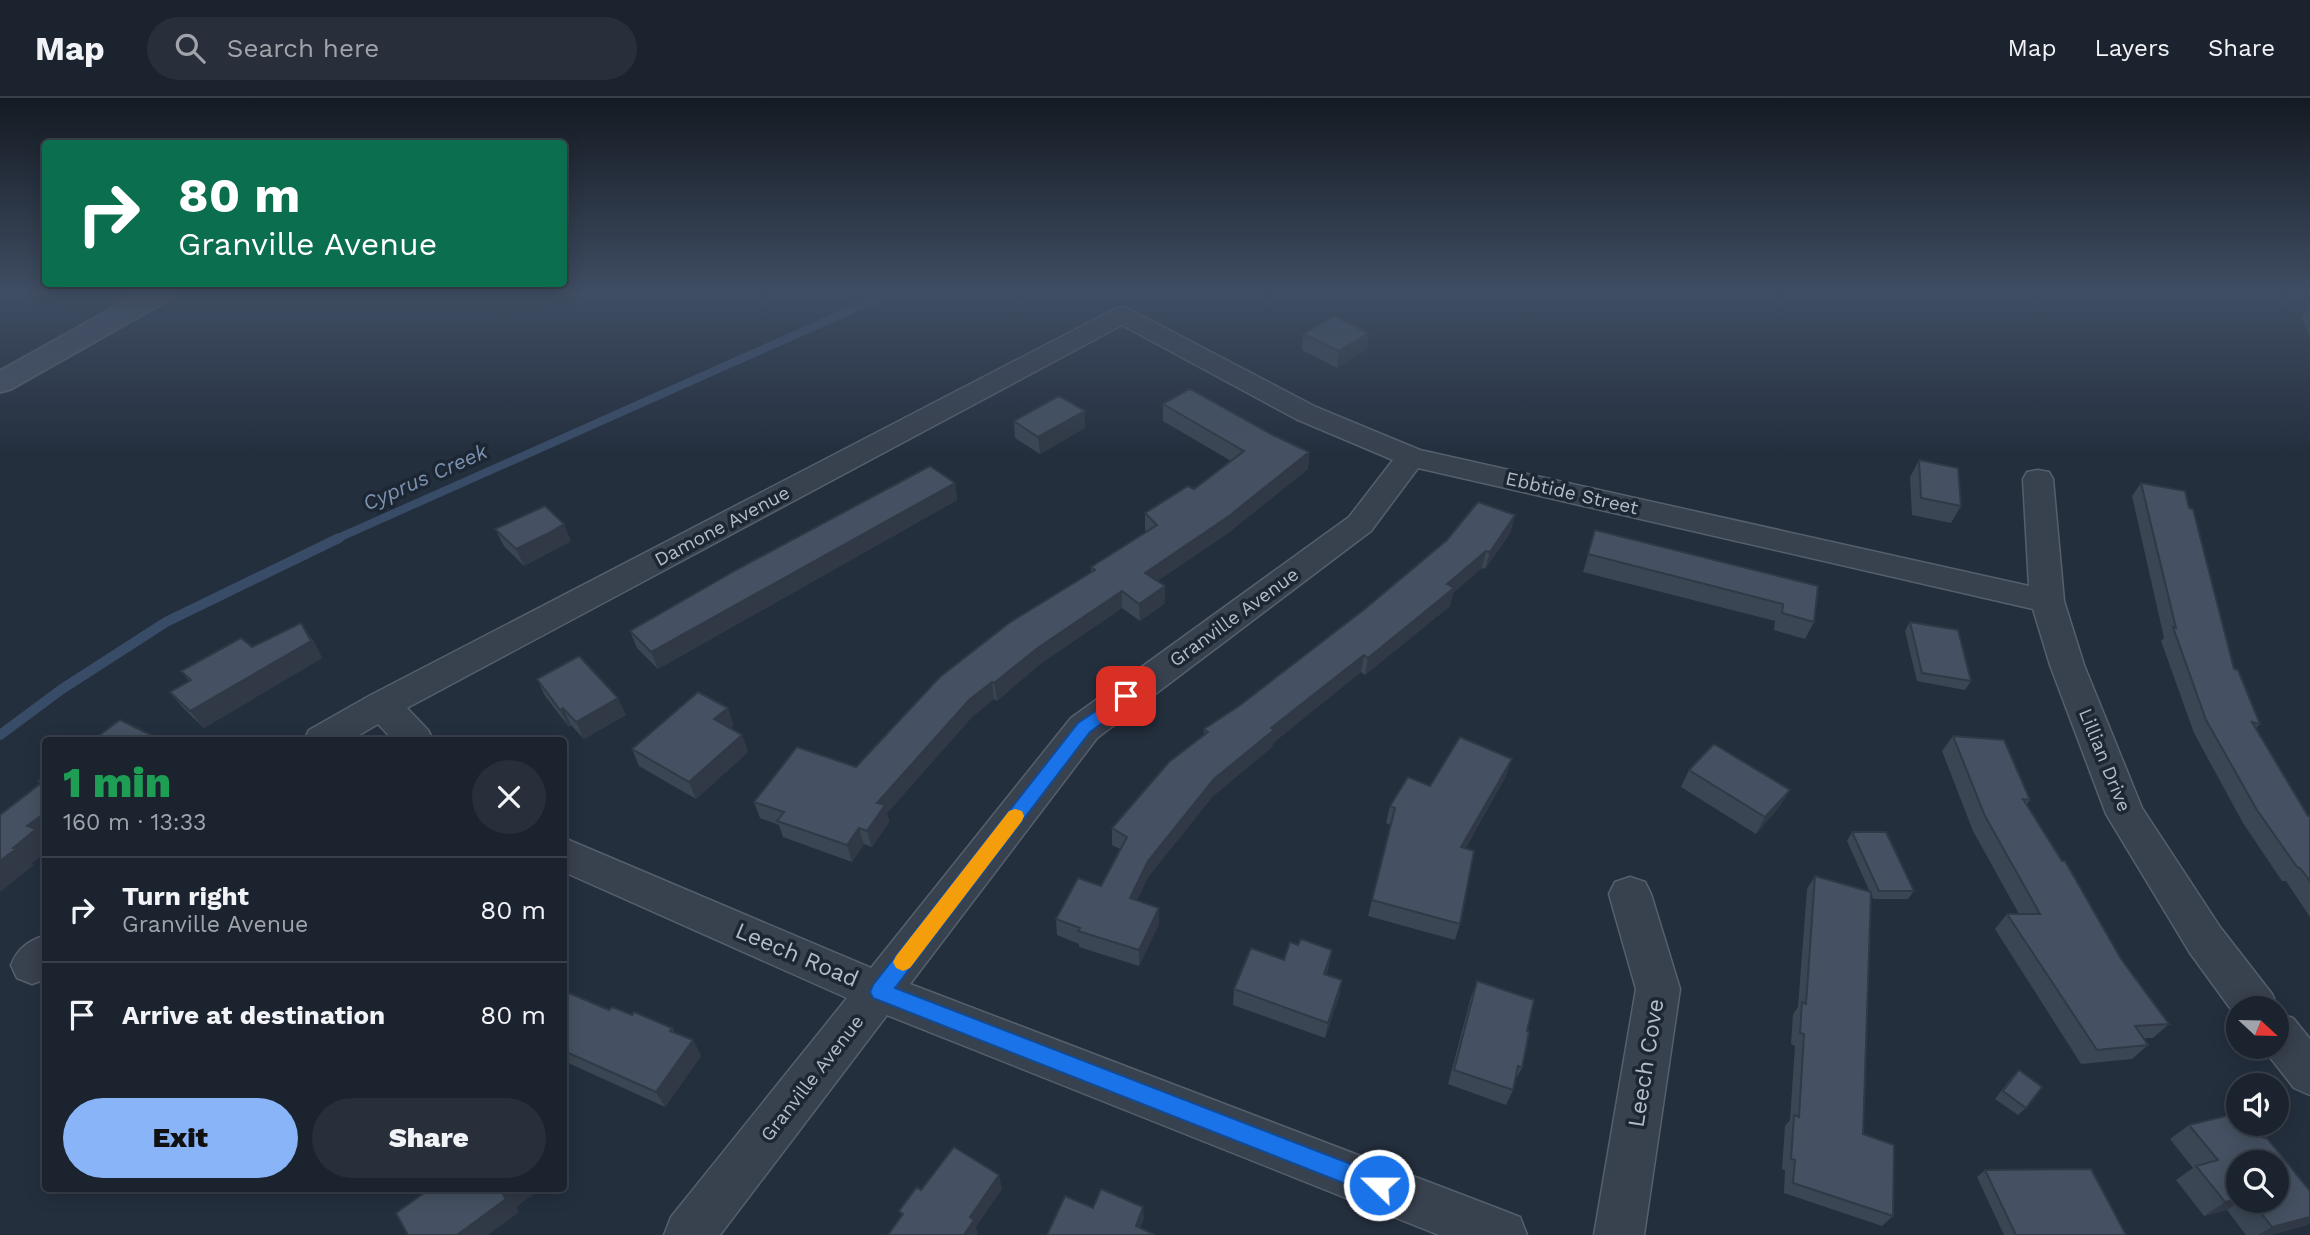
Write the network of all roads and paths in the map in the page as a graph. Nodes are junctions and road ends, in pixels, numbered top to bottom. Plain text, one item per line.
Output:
1 (64, 347) edge
2 (1061, 347) edge
3 (1182, 347) edge
4 (0, 383) edge
5 (1411, 457) junction
6 (2038, 479) dead end
7 (2047, 601) junction
8 (382, 705) junction
9 (327, 737) edge
10 (412, 737) edge
11 (567, 855) edge
12 (1630, 894) dead end
13 (880, 992) junction
14 (2247, 996) edge
15 (2289, 1048) edge
16 (2310, 1073) edge
17 (690, 1235) edge
18 (1502, 1235) edge
19 (1619, 1235) edge

1 - 4 main road
2 - 8 street, Damone Avenue
3 - 5 street, Ebbtide Street
5 - 7 street, Ebbtide Street
5 - 13 street, Granville Avenue
6 - 7 street, Lillian Drive
7 - 14 street, Lillian Drive
8 - 9 street, Damone Avenue
8 - 10 street
11 - 13 street, Leech Road
12 - 19 street, Leech Cove
13 - 17 street, Granville Avenue
13 - 18 street, Leech Road
15 - 16 street

